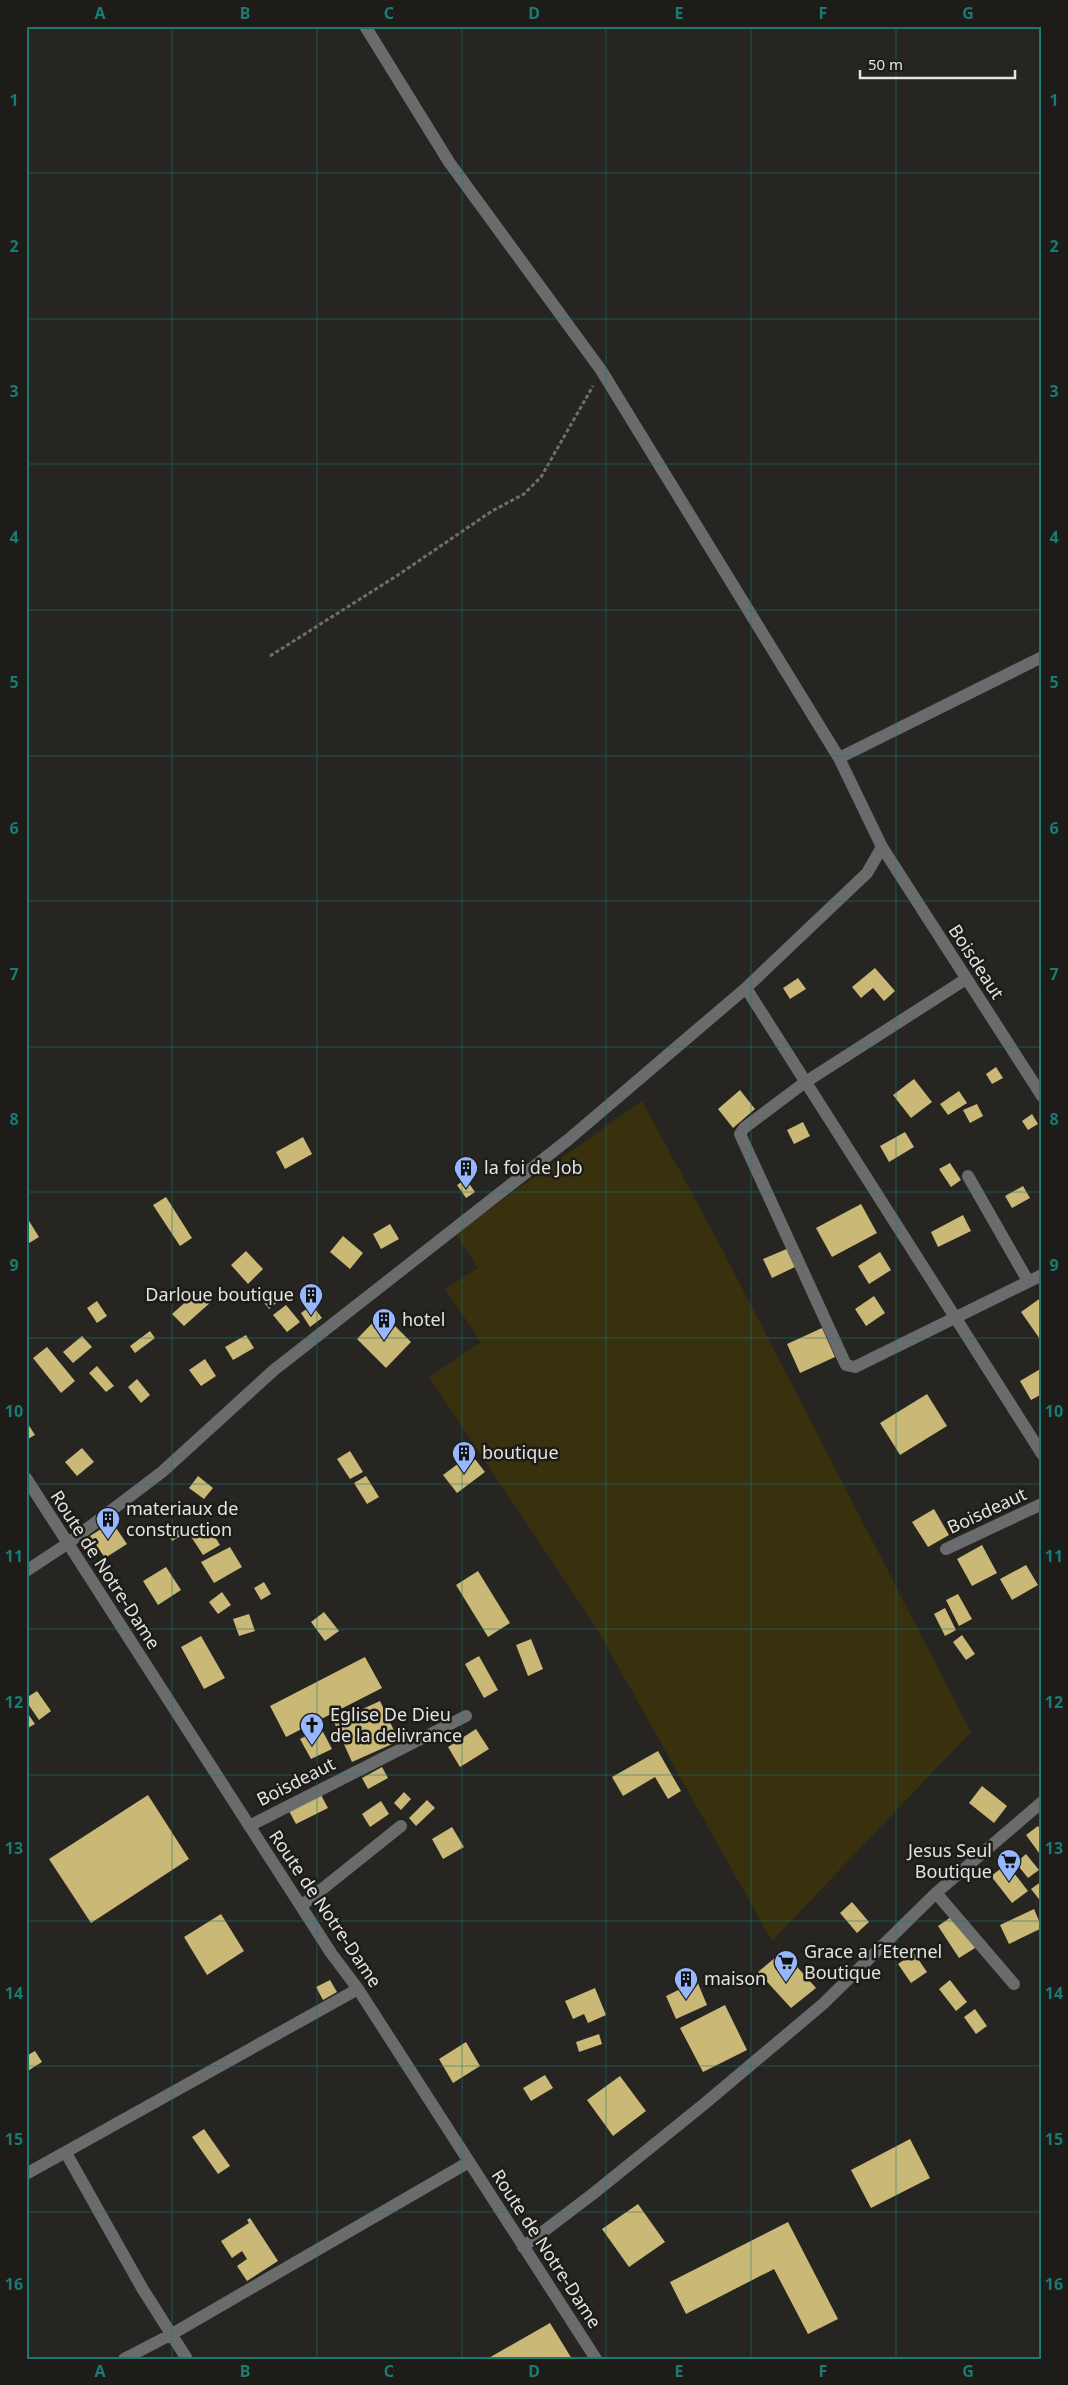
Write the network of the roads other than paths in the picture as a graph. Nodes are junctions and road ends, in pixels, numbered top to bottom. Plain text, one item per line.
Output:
1 (365, 26) edge
2 (1042, 657) edge
3 (838, 758) junction
4 (882, 847) junction
5 (966, 979) junction
6 (746, 988) junction
7 (804, 1083) junction
8 (1042, 1096) edge
9 (968, 1176) dead end
10 (1042, 1275) edge
11 (1028, 1281) junction
12 (954, 1318) junction
13 (1042, 1454) edge
14 (26, 1478) edge
15 (1042, 1504) edge
16 (67, 1544) junction
17 (946, 1549) dead end
18 (26, 1571) edge
19 (466, 1716) dead end
20 (1042, 1802) edge
21 (249, 1826) junction
22 (401, 1826) dead end
23 (936, 1893) junction
24 (301, 1906) junction
25 (1014, 1984) dead end
26 (358, 1989) junction
27 (66, 2153) junction
28 (469, 2162) junction
29 (26, 2174) edge
30 (523, 2247) junction
31 (172, 2334) junction
32 (124, 2359) edge
33 (187, 2359) edge
34 (596, 2359) edge

1 - 3 street, Boisdeaut
2 - 3 street
3 - 4 street, Boisdeaut
4 - 5 street, Boisdeaut
4 - 6 street
5 - 7 street
5 - 8 street, Boisdeaut
6 - 7 street
6 - 16 street
7 - 12 street
7 - 12 street
9 - 11 street
10 - 11 street
11 - 12 street
12 - 13 street
14 - 16 street, Route de Notre-Dame
15 - 17 street, Boisdeaut
16 - 18 street
16 - 21 street, Route de Notre-Dame
19 - 21 street, Boisdeaut
20 - 23 street
21 - 24 street, Route de Notre-Dame
22 - 24 street
23 - 25 street
23 - 30 street
24 - 26 street, Route de Notre-Dame
26 - 27 street
26 - 28 street, Route de Notre-Dame
27 - 29 street
27 - 31 street
28 - 30 street, Route de Notre-Dame
28 - 31 street
30 - 34 street, Route de Notre-Dame
31 - 32 street
31 - 33 street

